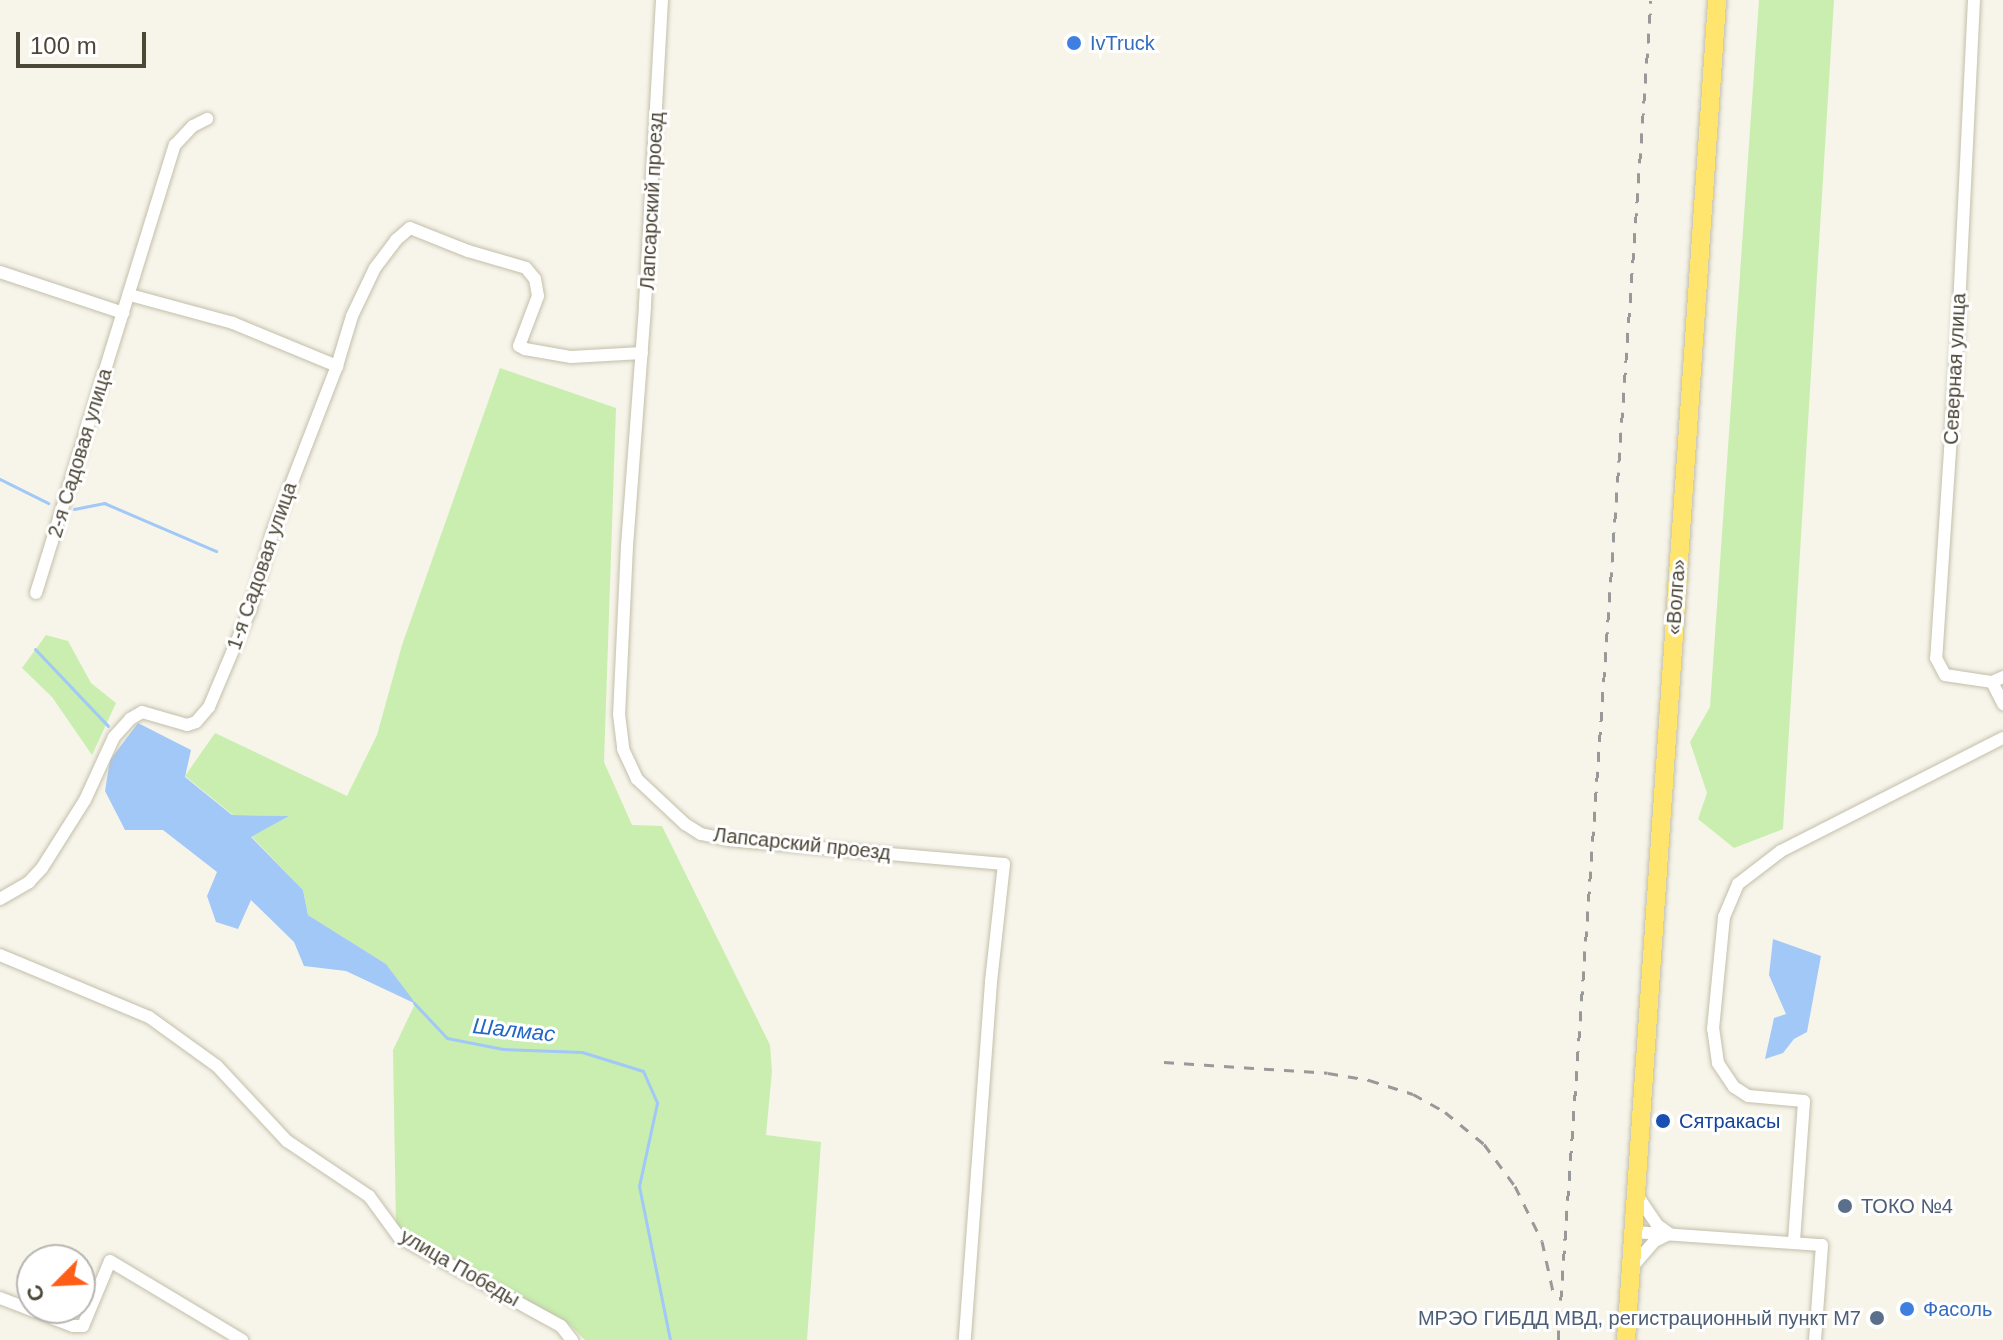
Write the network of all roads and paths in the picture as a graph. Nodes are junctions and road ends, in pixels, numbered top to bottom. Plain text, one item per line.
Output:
1 (662, 0) edge
2 (1717, 0) edge
3 (1974, 0) edge
4 (207, 119) dead end
5 (0, 272) edge
6 (130, 295) junction
7 (123, 313) junction
8 (642, 353) junction
9 (337, 366) junction
10 (36, 593) dead end
11 (1997, 680) edge
12 (2003, 704) edge
13 (2003, 738) edge
14 (0, 899) edge
15 (0, 955) edge
16 (1637, 1195) junction
17 (1634, 1232) junction
18 (1670, 1234) junction
19 (1794, 1241) junction
20 (1632, 1267) junction
21 (0, 1298) edge
22 (242, 1340) edge
23 (572, 1340) edge
24 (965, 1340) edge
25 (1626, 1340) edge
26 (1815, 1340) edge

1 - 8 street, Лапсарский проезд
2 - 16 highway, «Волга»
3 - 11 street, Северная улица
4 - 6 street, 2-я Садовая улица
5 - 7 street
6 - 7 street, 2-я Садовая улица
6 - 9 street
7 - 10 street, 2-я Садовая улица
8 - 9 street, 1-я Садовая улица
8 - 24 street, Лапсарский проезд
9 - 14 street, 1-я Садовая улица
11 - 12 street
13 - 19 street
15 - 23 street, улица Победы
16 - 17 highway, «Волга»
16 - 18 street
17 - 18 street
17 - 20 highway, «Волга»
18 - 19 street
18 - 20 street
19 - 26 street
20 - 25 highway, «Волга»
21 - 22 street

